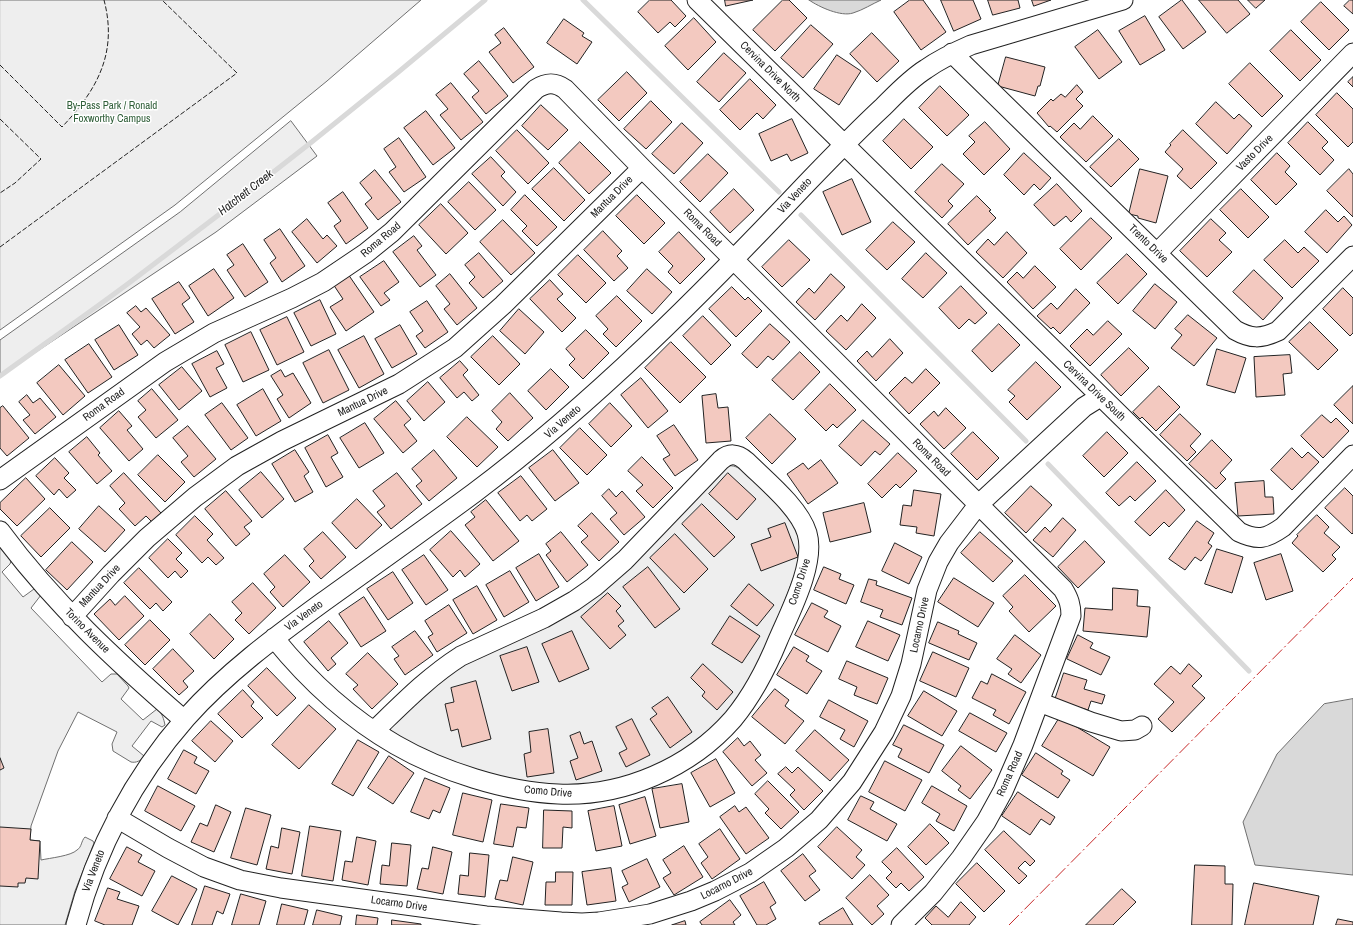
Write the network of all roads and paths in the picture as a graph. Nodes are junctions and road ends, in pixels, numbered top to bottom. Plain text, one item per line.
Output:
1 (697, 0) edge
2 (1123, 0) edge
3 (952, 53) junction
4 (1353, 53) edge
5 (843, 145) junction
6 (642, 168) junction
7 (1157, 253) junction
8 (1353, 256) edge
9 (734, 260) junction
10 (1100, 397) junction
11 (1353, 455) edge
12 (0, 480) edge
13 (978, 505) junction
14 (0, 531) edge
15 (72, 617) junction
16 (274, 638) junction
17 (1039, 702) junction
18 (184, 720) junction
19 (1142, 726) dead end
20 (374, 731) junction
21 (117, 818) junction
22 (76, 925) edge
23 (901, 925) edge

1 - 5 street, Cervina Drive North
2 - 3 street, Via Veneto
3 - 5 street, Via Veneto
3 - 7 street, Trento Drive
4 - 7 street, Vasto Drive
5 - 9 street, Via Veneto
5 - 10 street, Cervina Drive South
6 - 9 street, Roma Road
6 - 12 street, Roma Road
6 - 15 street, Mantua Drive
7 - 8 street, Trento Drive
9 - 13 street, Roma Road
9 - 16 street, Via Veneto
10 - 11 street, Cervina Drive South
10 - 13 street, Locarno Drive
13 - 17 street, Roma Road
13 - 21 street, Locarno Drive
14 - 15 street, Torino Avenue
15 - 18 street, Torino Avenue
16 - 18 street, Via Veneto
16 - 20 street, Como Drive
17 - 19 street
17 - 23 street, Roma Road
18 - 21 street, Via Veneto
20 - 20 street, Como Drive
21 - 22 street, Via Veneto

